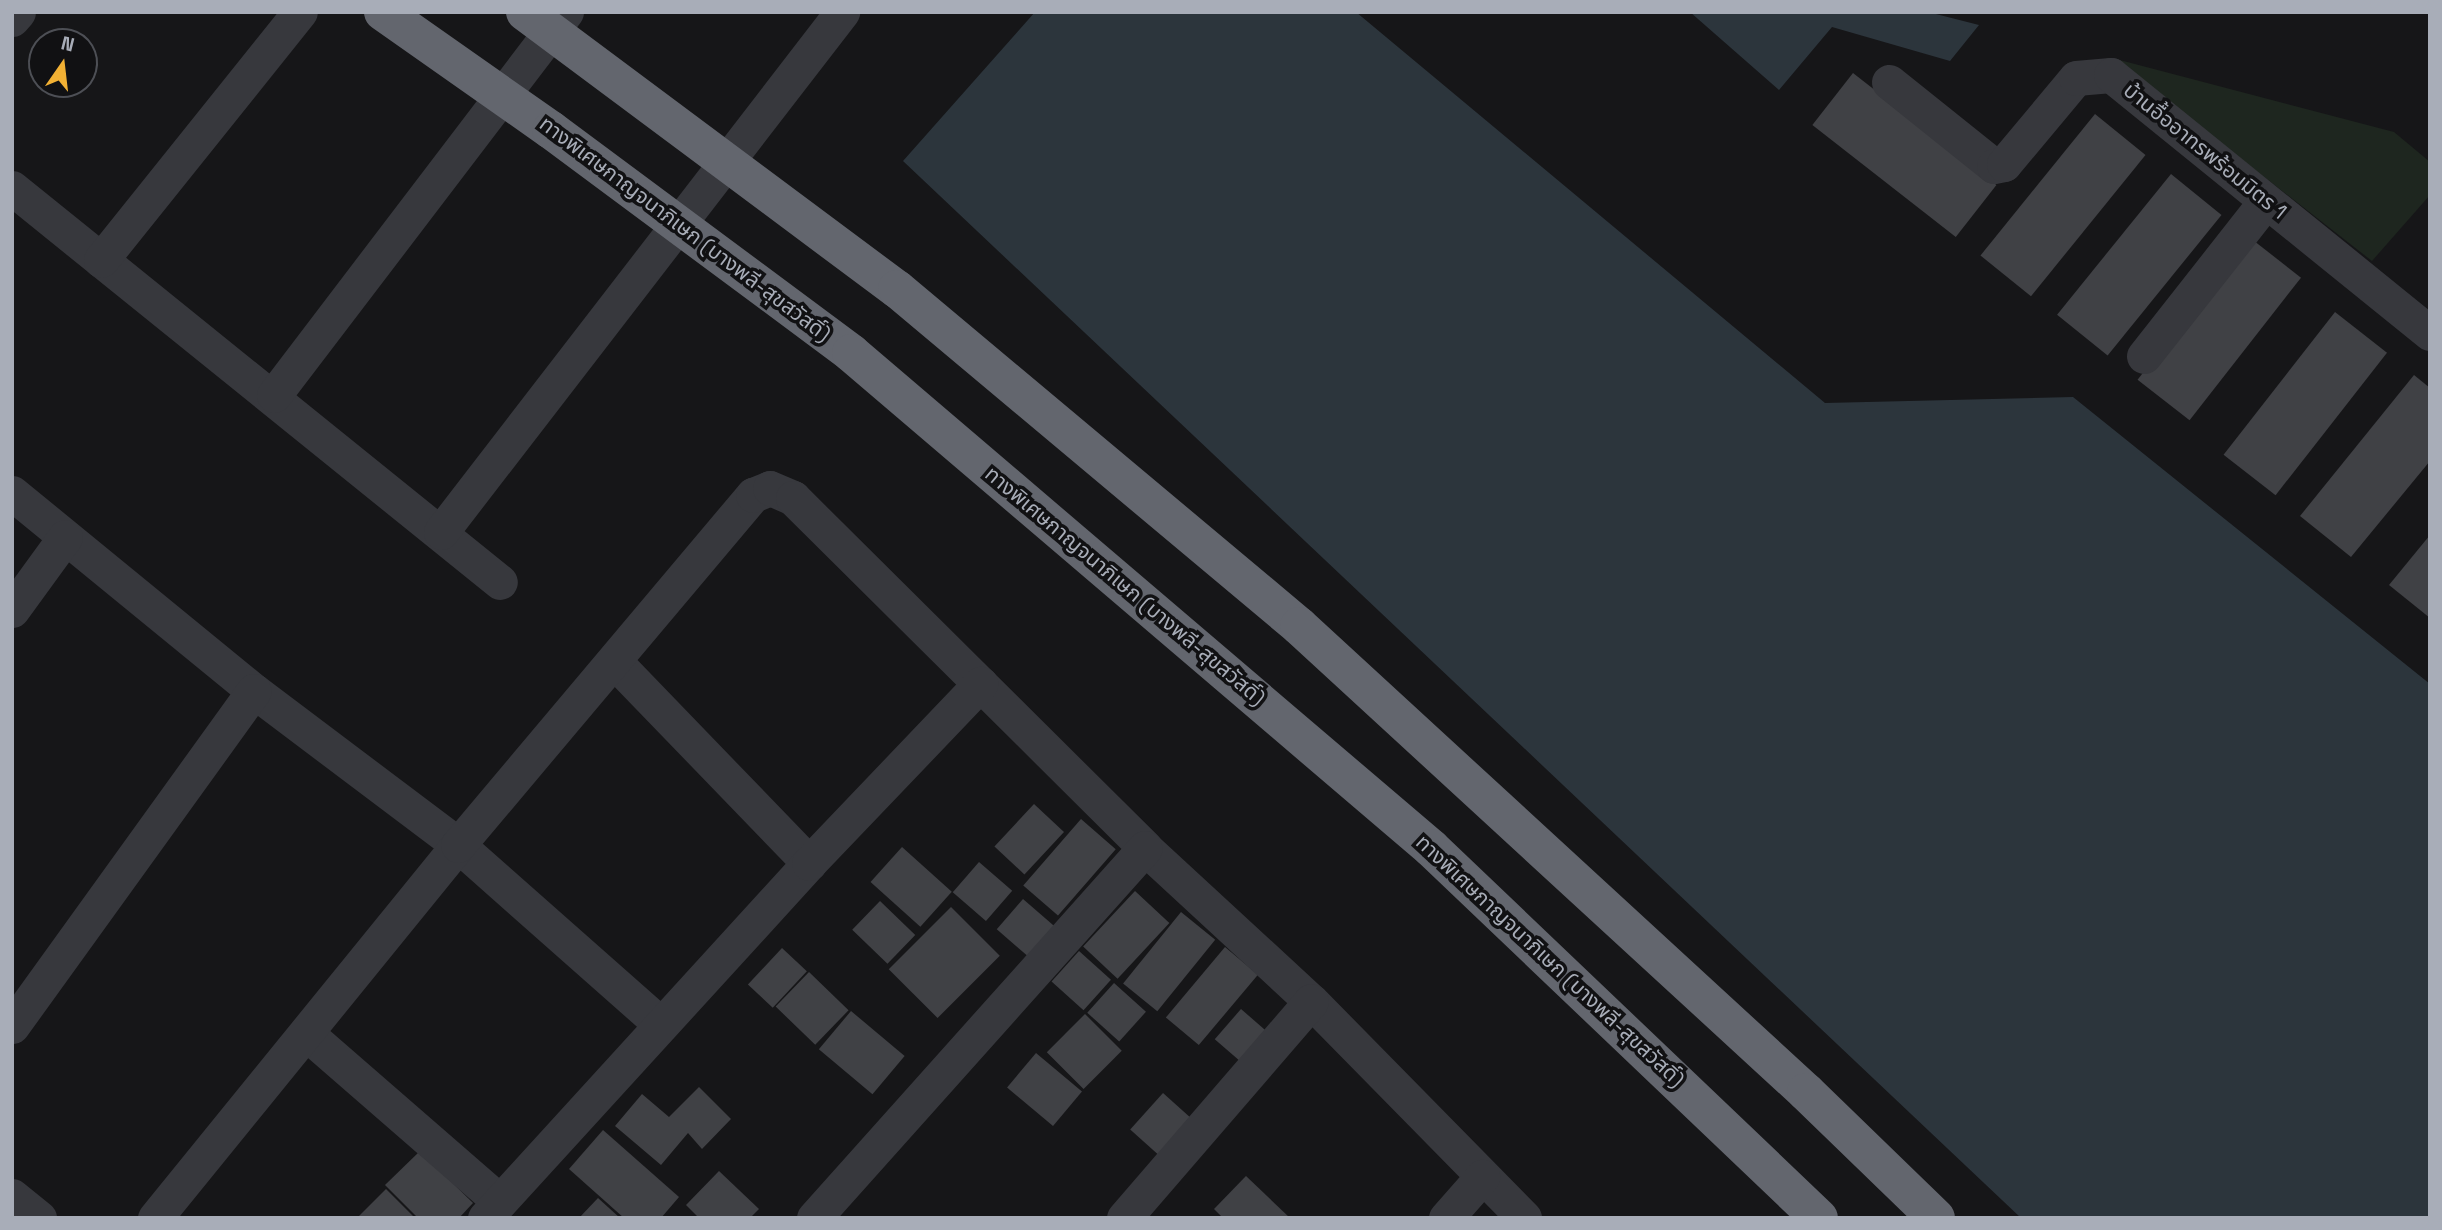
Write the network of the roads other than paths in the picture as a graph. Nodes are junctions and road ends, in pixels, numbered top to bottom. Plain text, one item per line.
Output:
1 (18, 12) edge
2 (383, 12) edge
3 (525, 12) edge
4 (566, 12) edge
5 (842, 12) edge
6 (297, 13) edge
7 (12, 19) edge
8 (1889, 82) dead end
9 (12, 188) edge
10 (2266, 201) junction
11 (101, 260) junction
12 (2430, 332) edge
13 (2144, 356) dead end
14 (274, 395) junction
15 (12, 493) edge
16 (441, 532) junction
17 (65, 537) junction
18 (500, 582) dead end
19 (12, 610) edge
20 (614, 661) junction
21 (980, 684) junction
22 (254, 691) junction
23 (458, 845) junction
24 (1145, 848) junction
25 (809, 863) junction
26 (1311, 1001) junction
27 (660, 1024) junction
28 (12, 1026) edge
29 (306, 1033) junction
30 (1482, 1177) junction
31 (12, 1196) edge
32 (492, 1210) edge
33 (39, 1218) edge
34 (155, 1218) edge
35 (814, 1218) edge
36 (1124, 1218) edge
37 (1446, 1218) edge
38 (1524, 1218) edge
39 (1819, 1218) edge
40 (1936, 1218) edge

1 - 7 street
2 - 39 highway, ทางพิเศษกาญจนาภิเษก (บางพลี-สุขสวัสดิ์), bridge
3 - 40 highway, bridge
4 - 14 street
5 - 16 street
6 - 11 street
8 - 10 street, บ้านอื้ออาทรพร้อมมิตร 1
9 - 11 street
10 - 12 street, บ้านอื้ออาทรพร้อมมิตร 1
10 - 13 street
11 - 14 street
14 - 16 street
15 - 17 street
16 - 18 street
17 - 19 street
17 - 22 street
20 - 21 street
20 - 23 street
20 - 25 street
21 - 24 street
21 - 25 street
22 - 23 street
22 - 28 street
23 - 27 street
23 - 29 street
24 - 26 street
24 - 35 street
25 - 27 street
26 - 30 street
26 - 36 street
27 - 32 street
29 - 32 street
29 - 34 street
30 - 37 street
30 - 38 street
31 - 33 street

